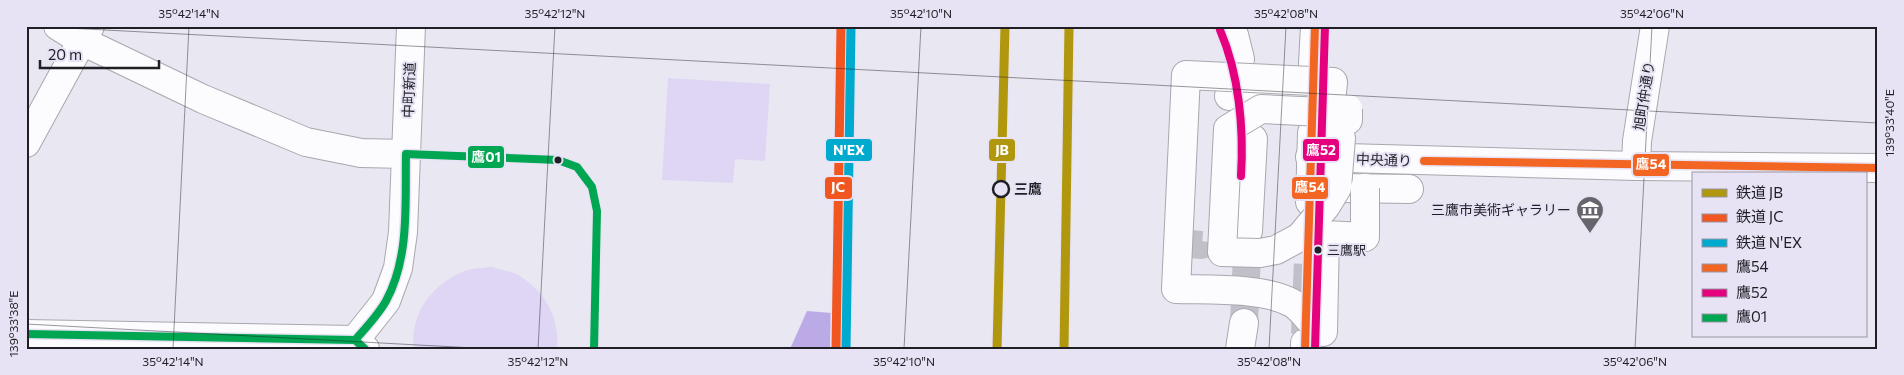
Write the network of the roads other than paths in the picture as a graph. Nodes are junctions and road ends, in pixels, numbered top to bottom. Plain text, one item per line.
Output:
1 (58, 26) edge
2 (411, 26) edge
3 (1229, 26) edge
4 (1315, 26) edge
5 (1655, 26) edge
6 (86, 34) edge
7 (1240, 59) dead end
8 (1313, 64) dead end
9 (1229, 96) dead end
10 (1326, 123) junction
11 (1253, 139) dead end
12 (26, 143) edge
13 (406, 154) junction
14 (1636, 166) junction
15 (1878, 168) edge
16 (1337, 188) junction
17 (1365, 188) junction
18 (1409, 189) dead end
19 (1310, 202) tunnel mouth
20 (1254, 242) junction
21 (1324, 255) junction
22 (1176, 282) junction
23 (1324, 290) junction
24 (26, 334) edge
25 (1316, 343) edge
26 (344, 344) edge

1 - 6 street
2 - 13 street, 中町新道
3 - 7 street
4 - 8 street
5 - 14 street, 旭町仲通り
6 - 12 street
6 - 13 street
9 - 10 street
10 - 14 street, 中央通り
10 - 16 street, bridge
10 - 19 street
10 - 20 street, bridge
10 - 22 street, bridge
11 - 20 street
13 - 26 street, 中町新道
14 - 15 street, 中央通り
16 - 17 street
16 - 20 street, bridge
17 - 18 street
17 - 21 street, bridge
20 - 21 street, bridge
21 - 23 street, bridge
22 - 23 street
22 - 25 street, bridge
23 - 25 street, bridge
24 - 26 street

